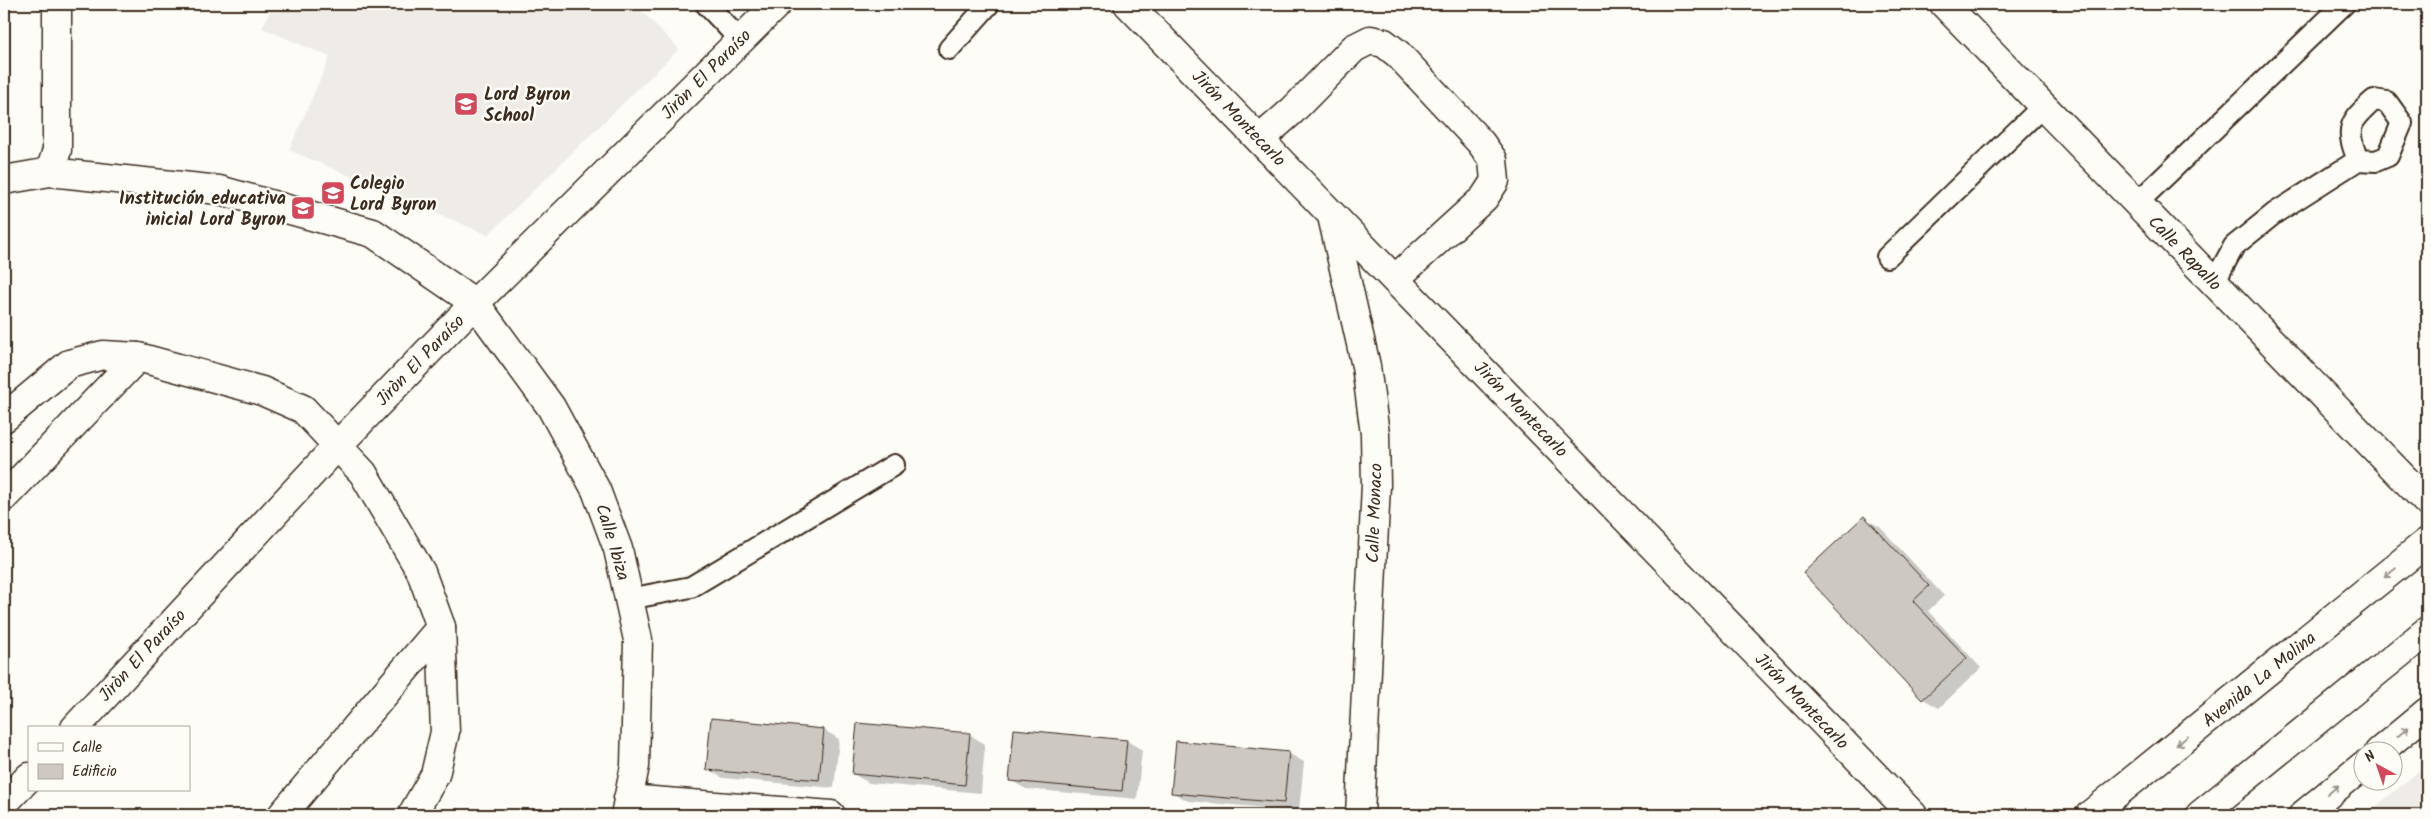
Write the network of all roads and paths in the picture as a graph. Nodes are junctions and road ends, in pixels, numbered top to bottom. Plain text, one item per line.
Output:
1 (57, 4) edge
2 (706, 4) edge
3 (777, 4) edge
4 (989, 4) edge
5 (1128, 4) edge
6 (1944, 4) edge
7 (2344, 4) edge
8 (740, 40) junction
9 (949, 49) dead end
10 (2043, 106) junction
11 (1260, 139) junction
12 (2358, 160) dead end
13 (50, 172) junction
14 (4, 180) edge
15 (2137, 203) junction
16 (1332, 216) junction
17 (1887, 258) dead end
18 (1395, 279) junction
19 (2214, 283) junction
20 (475, 303) junction
21 (138, 357) junction
22 (4, 418) edge
23 (338, 445) junction
24 (894, 465) dead end
25 (4, 496) edge
26 (2427, 502) edge
27 (2427, 542) edge
28 (629, 599) junction
29 (441, 627) junction
30 (2427, 631) edge
31 (2427, 712) edge
32 (77, 726) edge
33 (2392, 742) edge
34 (2354, 773) edge
35 (28, 778) edge
36 (6, 797) edge
37 (626, 807) edge
38 (282, 815) edge
39 (412, 815) edge
40 (832, 815) edge
41 (1360, 815) edge
42 (1913, 815) edge
43 (2090, 815) edge
44 (2200, 815) edge
45 (2303, 815) edge

1 - 13 street
2 - 8 lane
3 - 8 street, Jiròn El Paraíso
4 - 9 lane
5 - 11 street, Jirón Montecarlo
6 - 10 street, Calle Rapallo
7 - 15 lane
8 - 20 street, Jiròn El Paraíso
10 - 15 street, Calle Rapallo
10 - 17 lane
11 - 16 street, Jirón Montecarlo
11 - 18 street
12 - 19 lane
13 - 14 street, Calle Ibiza
13 - 20 street, Calle Ibiza
15 - 19 street, Calle Rapallo
16 - 18 street, Jirón Montecarlo
16 - 41 street, Calle Monaco
18 - 42 street, Jirón Montecarlo
19 - 26 street, Calle Rapallo
20 - 23 street, Jiròn El Paraíso
20 - 28 street, Calle Ibiza
21 - 22 street
21 - 23 street
21 - 25 street
23 - 29 street
23 - 32 street, Jiròn El Paraíso
24 - 28 lane
27 -> 43 street, Avenida La Molina
28 - 37 street, Calle Ibiza
29 - 38 street
29 - 39 street
30 - 44 street
33 -> 31 street
45 -> 34 street
35 - 36 street
37 - 40 street

